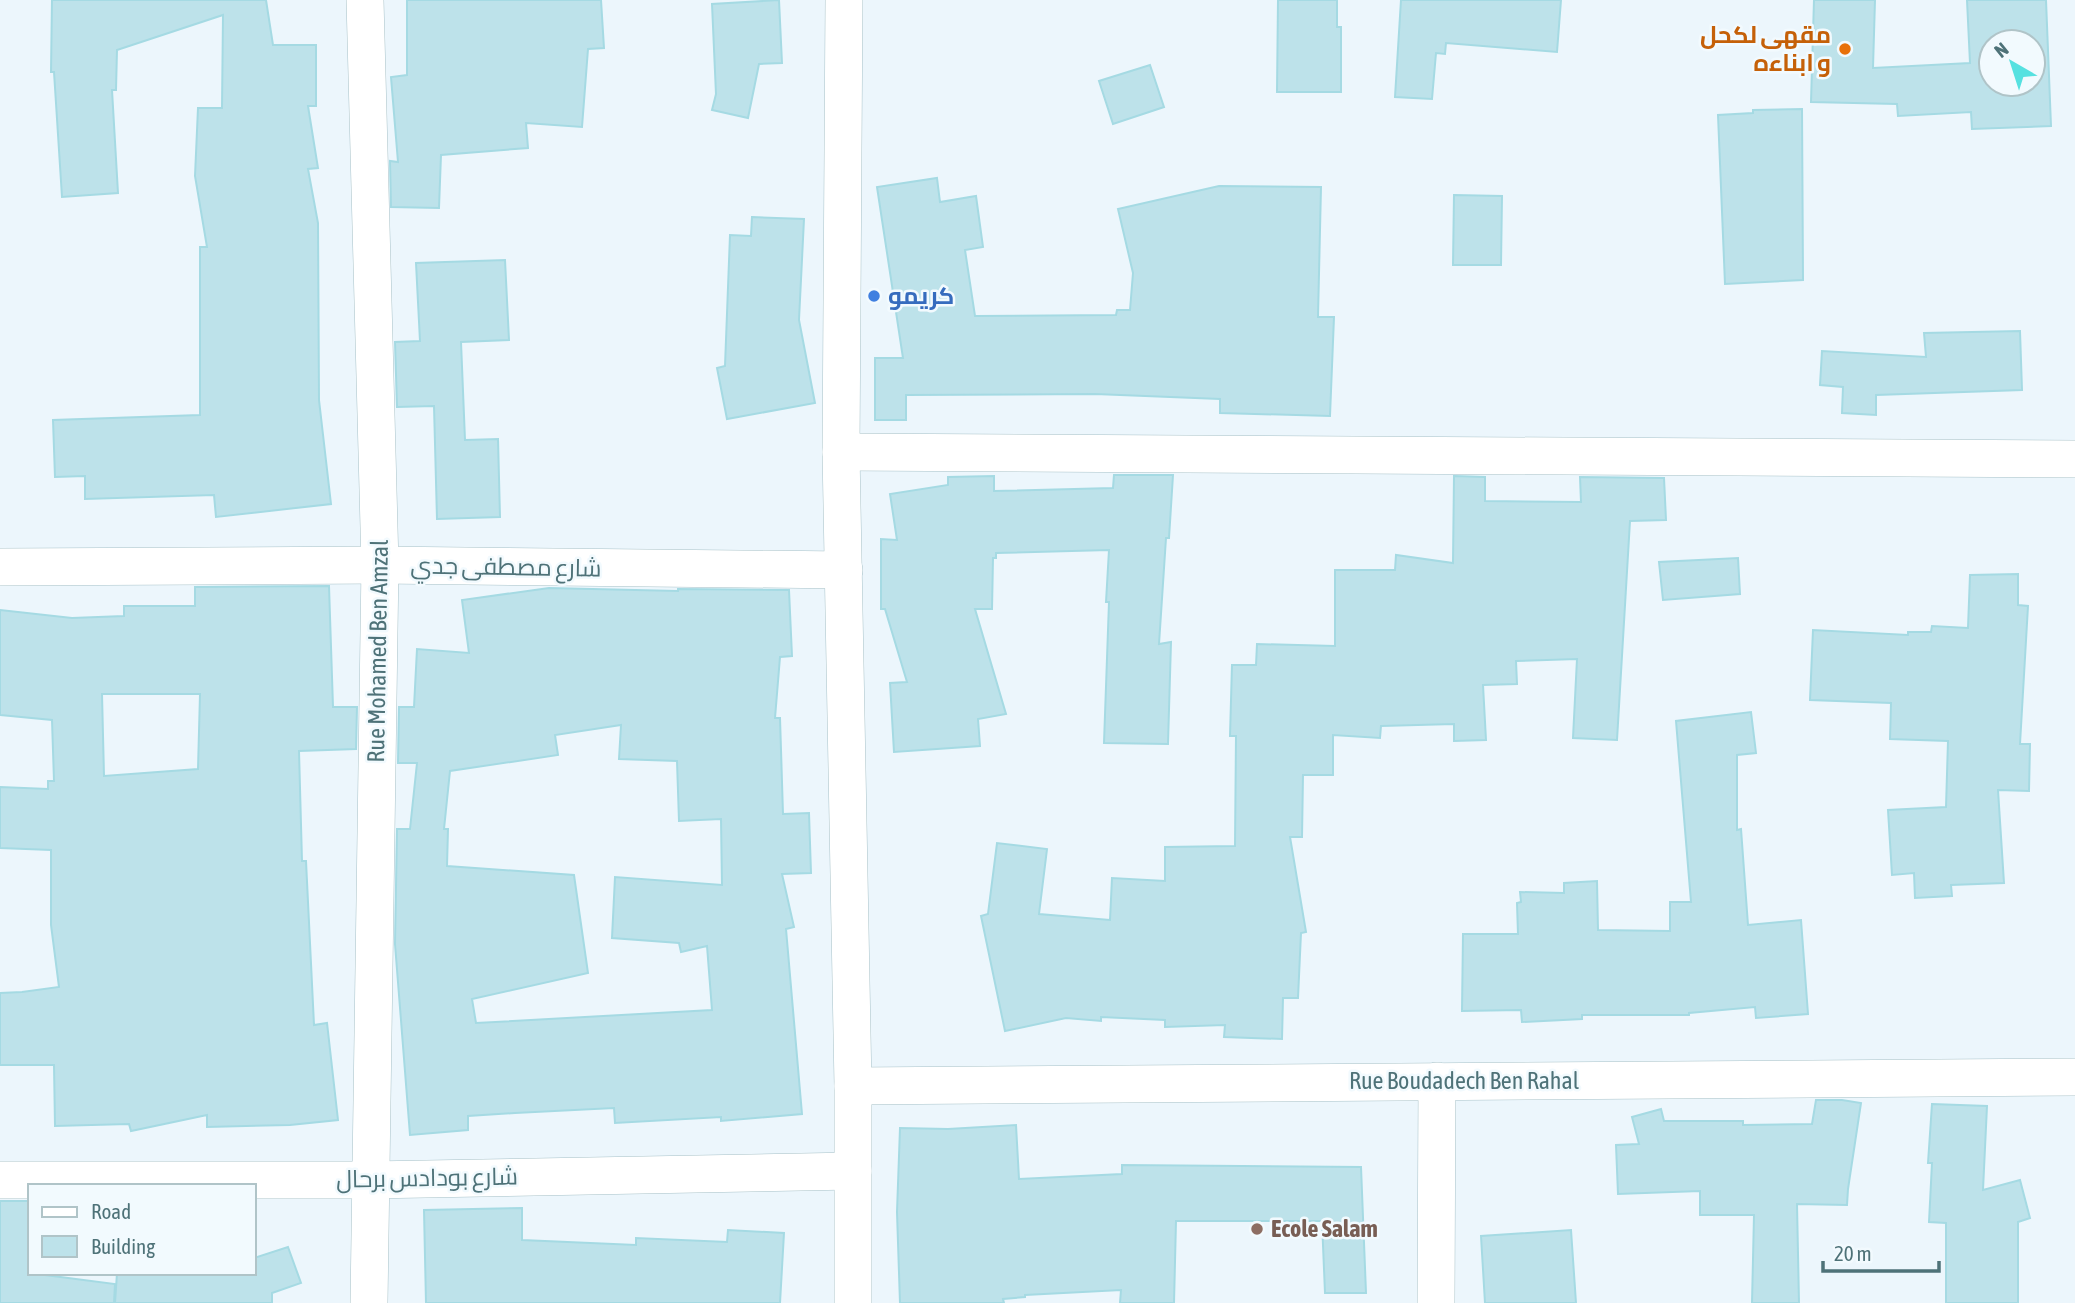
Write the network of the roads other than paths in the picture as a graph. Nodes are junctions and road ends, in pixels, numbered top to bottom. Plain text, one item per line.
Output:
1 (365, 0) edge
2 (844, 0) edge
3 (841, 452) junction
4 (2075, 459) edge
5 (380, 565) junction
6 (0, 567) edge
7 (844, 569) junction
8 (2075, 1077) edge
9 (1437, 1081) junction
10 (853, 1086) junction
11 (853, 1171) junction
12 (0, 1180) edge
13 (370, 1180) junction
14 (369, 1303) edge
15 (853, 1303) edge
16 (1436, 1303) edge

1 - 5 street, Rue Mohamed Ben Amzal
2 - 3 street
3 - 4 street
3 - 7 street
5 - 6 street, شارع مصطفى جدي
5 - 7 street, شارع مصطفى جدي
5 - 13 street, Rue Mohamed Ben Amzal
7 - 10 street
8 - 9 street, Rue Boudadech Ben Rahal
9 - 10 street, Rue Boudadech Ben Rahal
9 - 16 street
10 - 11 street
11 - 13 street, شارع بودادس برحال
11 - 15 street
12 - 13 street, شارع بودادس برحال
13 - 14 street, Rue Mohamed Ben Amzal

